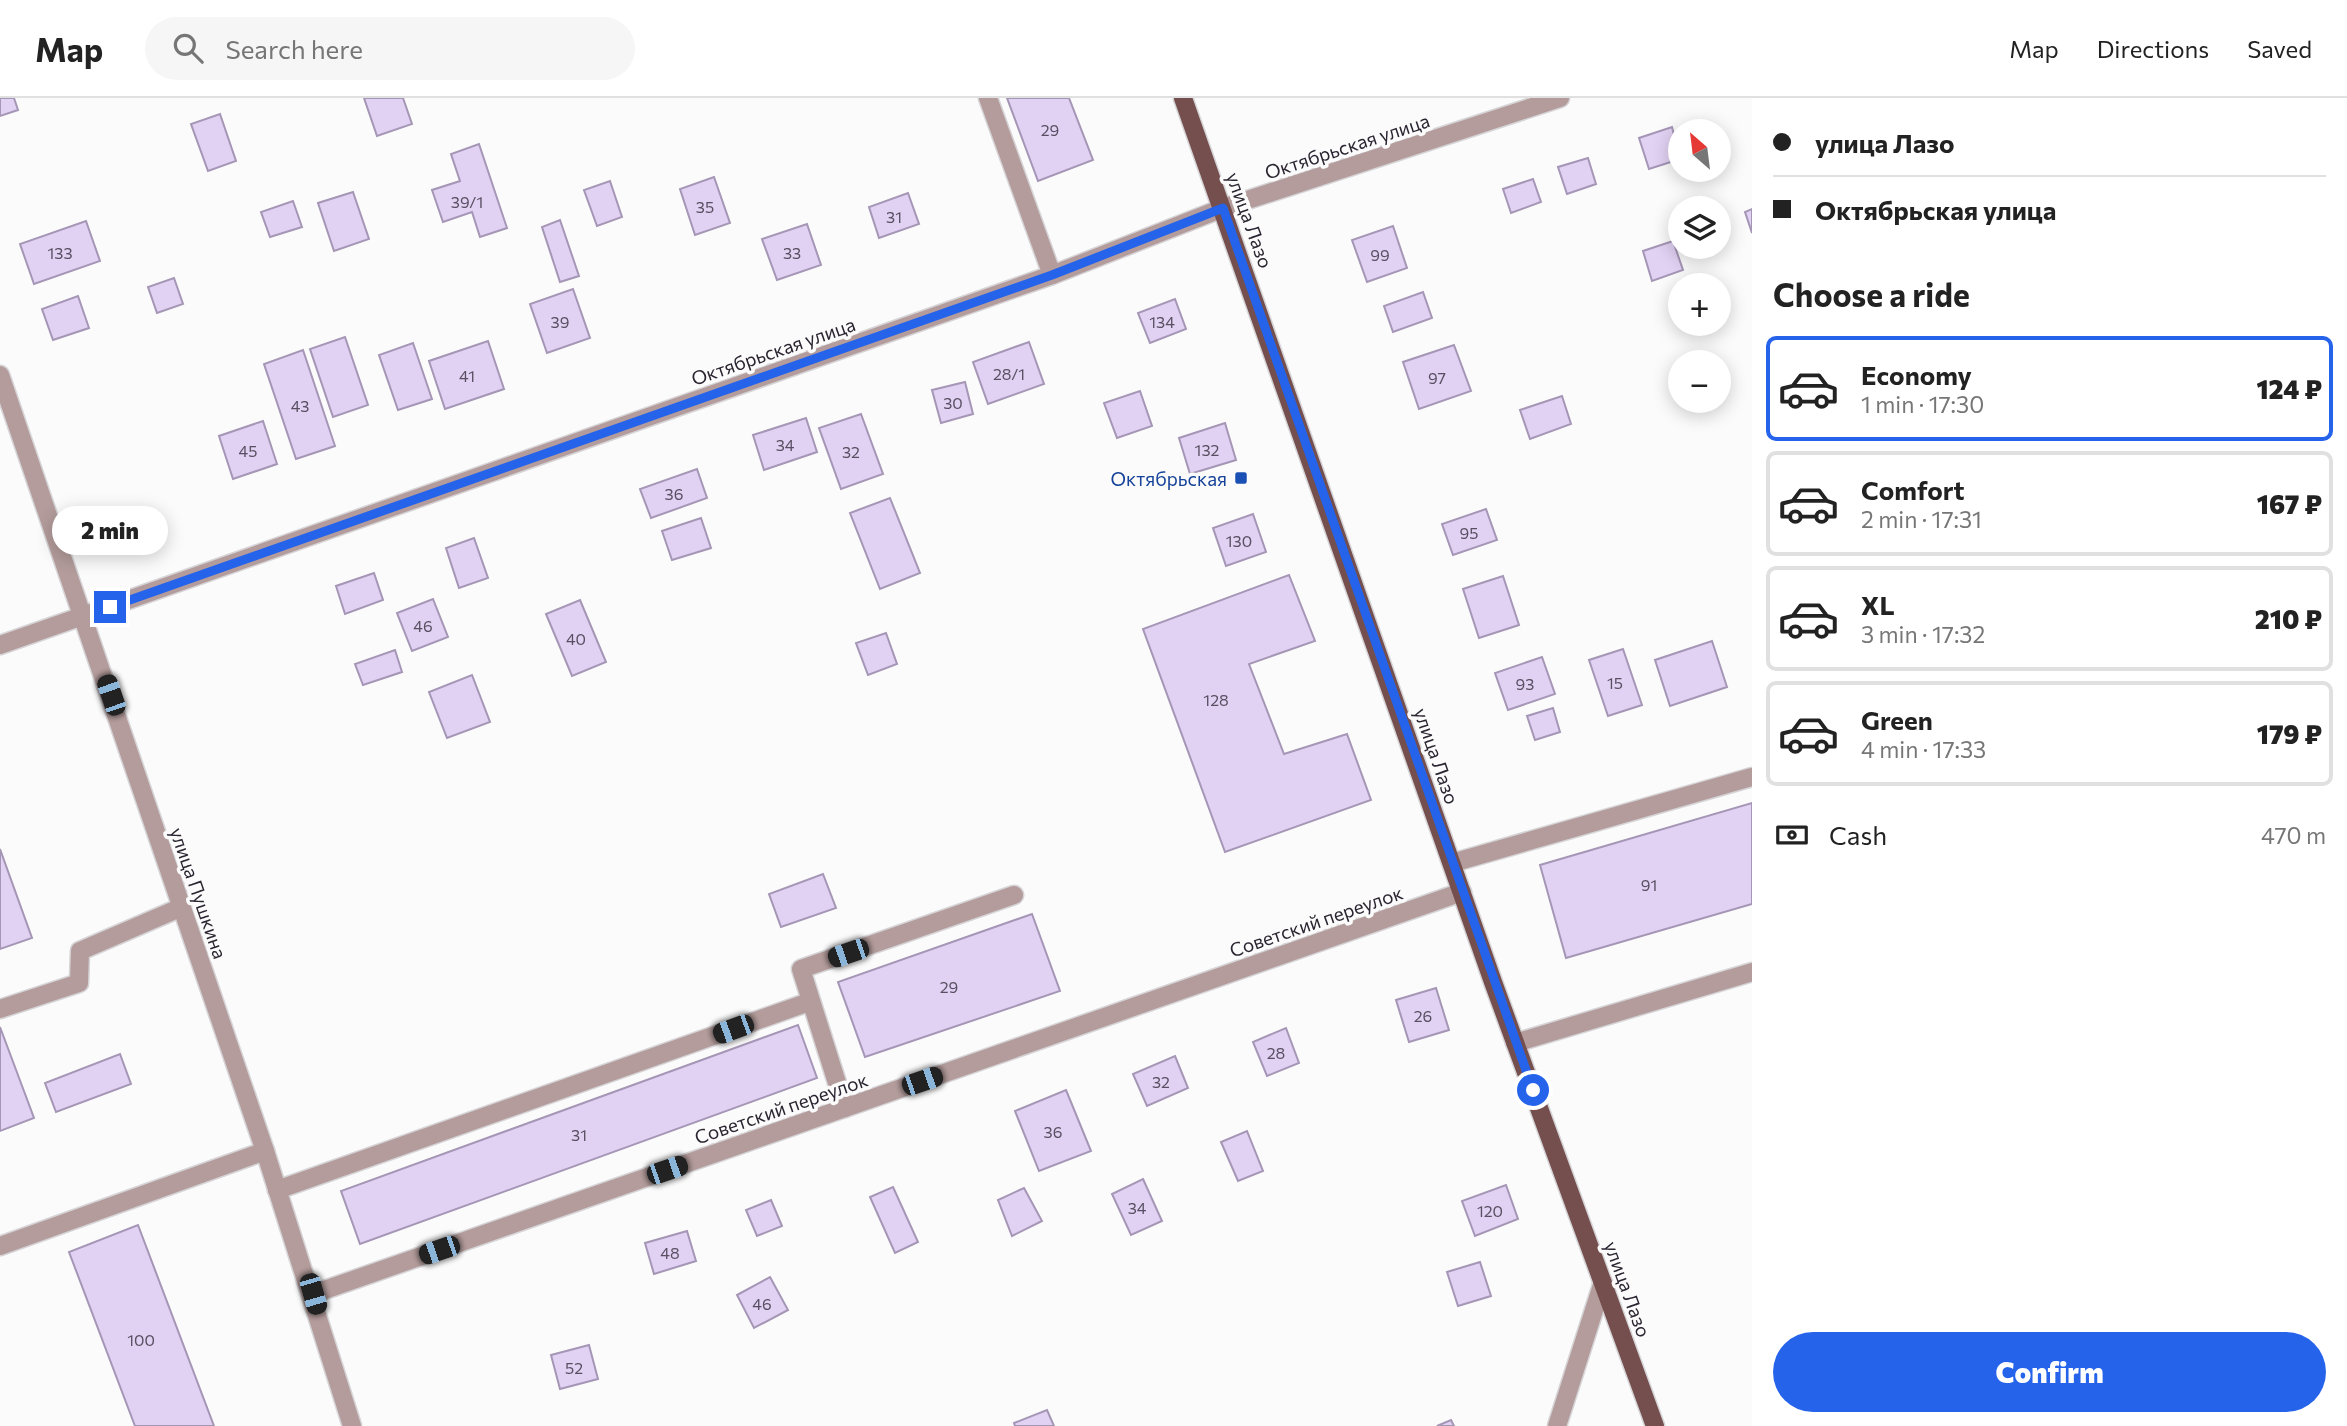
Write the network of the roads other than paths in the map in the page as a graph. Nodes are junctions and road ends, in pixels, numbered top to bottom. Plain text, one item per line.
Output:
1 (988, 98) edge
2 (1183, 98) edge
3 (1560, 98) edge
4 (1223, 208) junction
5 (1052, 275) junction
6 (0, 375) edge
7 (84, 616) junction
8 (0, 645) edge
9 (1752, 777) edge
10 (1452, 863) junction
11 (1462, 892) junction
12 (1014, 895) dead end
13 (182, 907) junction
14 (1752, 972) edge
15 (809, 1002) junction
16 (0, 1009) edge
17 (1515, 1042) junction
18 (845, 1108) junction
19 (265, 1151) junction
20 (277, 1190) junction
21 (0, 1247) edge
22 (1603, 1282) junction
23 (313, 1294) junction
24 (352, 1426) edge
25 (1557, 1426) edge
26 (1655, 1426) edge

1 - 5 street
2 - 4 main road, улица Лазо
3 - 4 street, Октябрьская улица
4 - 5 street, Октябрьская улица
4 - 10 main road, улица Лазо
5 - 7 street, Октябрьская улица
6 - 7 street, улица Пушкина
7 - 8 street, Октябрьская улица
7 - 13 street, улица Пушкина
9 - 10 street
10 - 11 main road, улица Лазо
11 - 17 main road, улица Лазо
11 - 18 street, Советский переулок
12 - 15 street
13 - 16 street
13 - 19 street, улица Пушкина
14 - 17 street
15 - 18 street
15 - 20 street
17 - 22 main road, улица Лазо
18 - 23 street, Советский переулок
19 - 20 street, улица Пушкина
19 - 21 street
20 - 23 street, улица Пушкина
22 - 25 street
22 - 26 main road, улица Лазо
23 - 24 street, улица Пушкина

